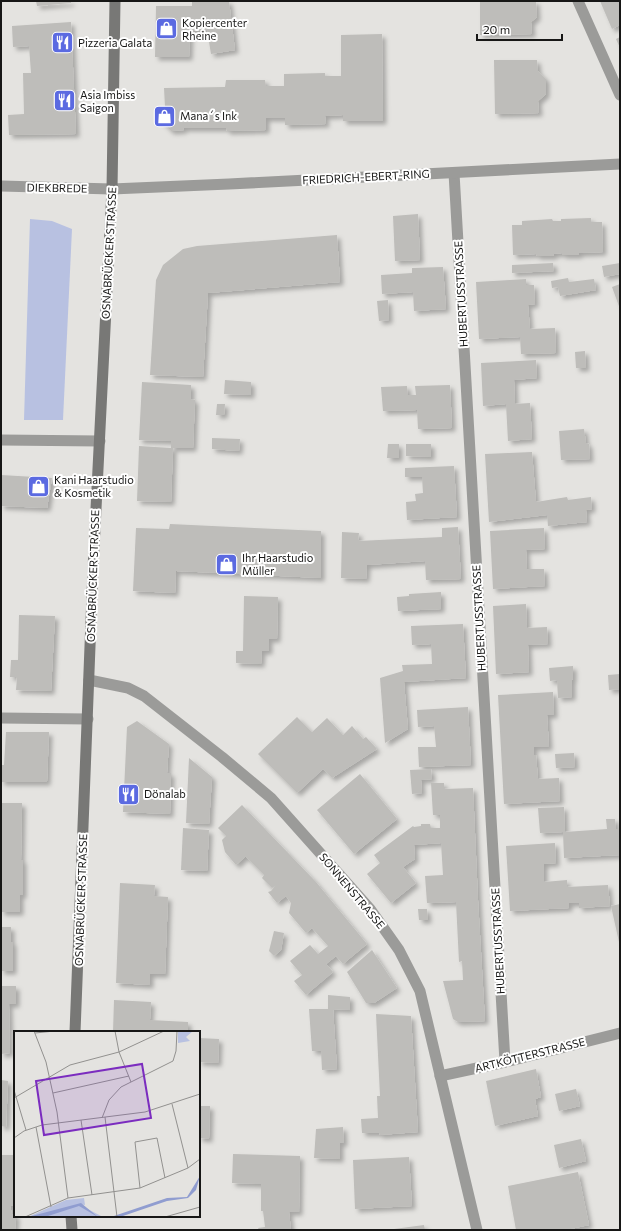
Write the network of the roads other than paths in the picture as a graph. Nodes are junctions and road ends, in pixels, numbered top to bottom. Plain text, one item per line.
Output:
1 (115, 1) edge
2 (578, 1) edge
3 (620, 95) edge
4 (620, 164) edge
5 (454, 173) junction
6 (1, 186) edge
7 (112, 189) junction
8 (1, 440) edge
9 (100, 441) junction
10 (89, 680) junction
11 (1, 718) edge
12 (88, 719) junction
13 (76, 1031) edge
14 (620, 1032) edge
15 (505, 1062) junction
16 (440, 1076) junction
17 (71, 1217) edge
18 (72, 1230) edge
19 (477, 1230) edge

1 - 7 main road, OSNABRÜCKER STRASSE
2 - 3 street
4 - 5 street, FRIEDRICH-EBERT-RING
5 - 7 street, FRIEDRICH-EBERT-RING
5 - 15 street, HUBERTUSSTRASSE
6 - 7 street, DIEKBREDE
7 - 9 main road, OSNABRÜCKER STRASSE
8 - 9 street
9 - 10 main road, OSNABRÜCKER STRASSE
10 - 12 main road, OSNABRÜCKER STRASSE
10 - 16 street, SONNENSTRASSE
11 - 12 street
12 - 13 main road, OSNABRÜCKER STRASSE
14 - 15 street, ARTKÖTTERSTRASSE
15 - 16 street, ARTKÖTTERSTRASSE
16 - 19 street, SONNENSTRASSE
17 - 18 main road

